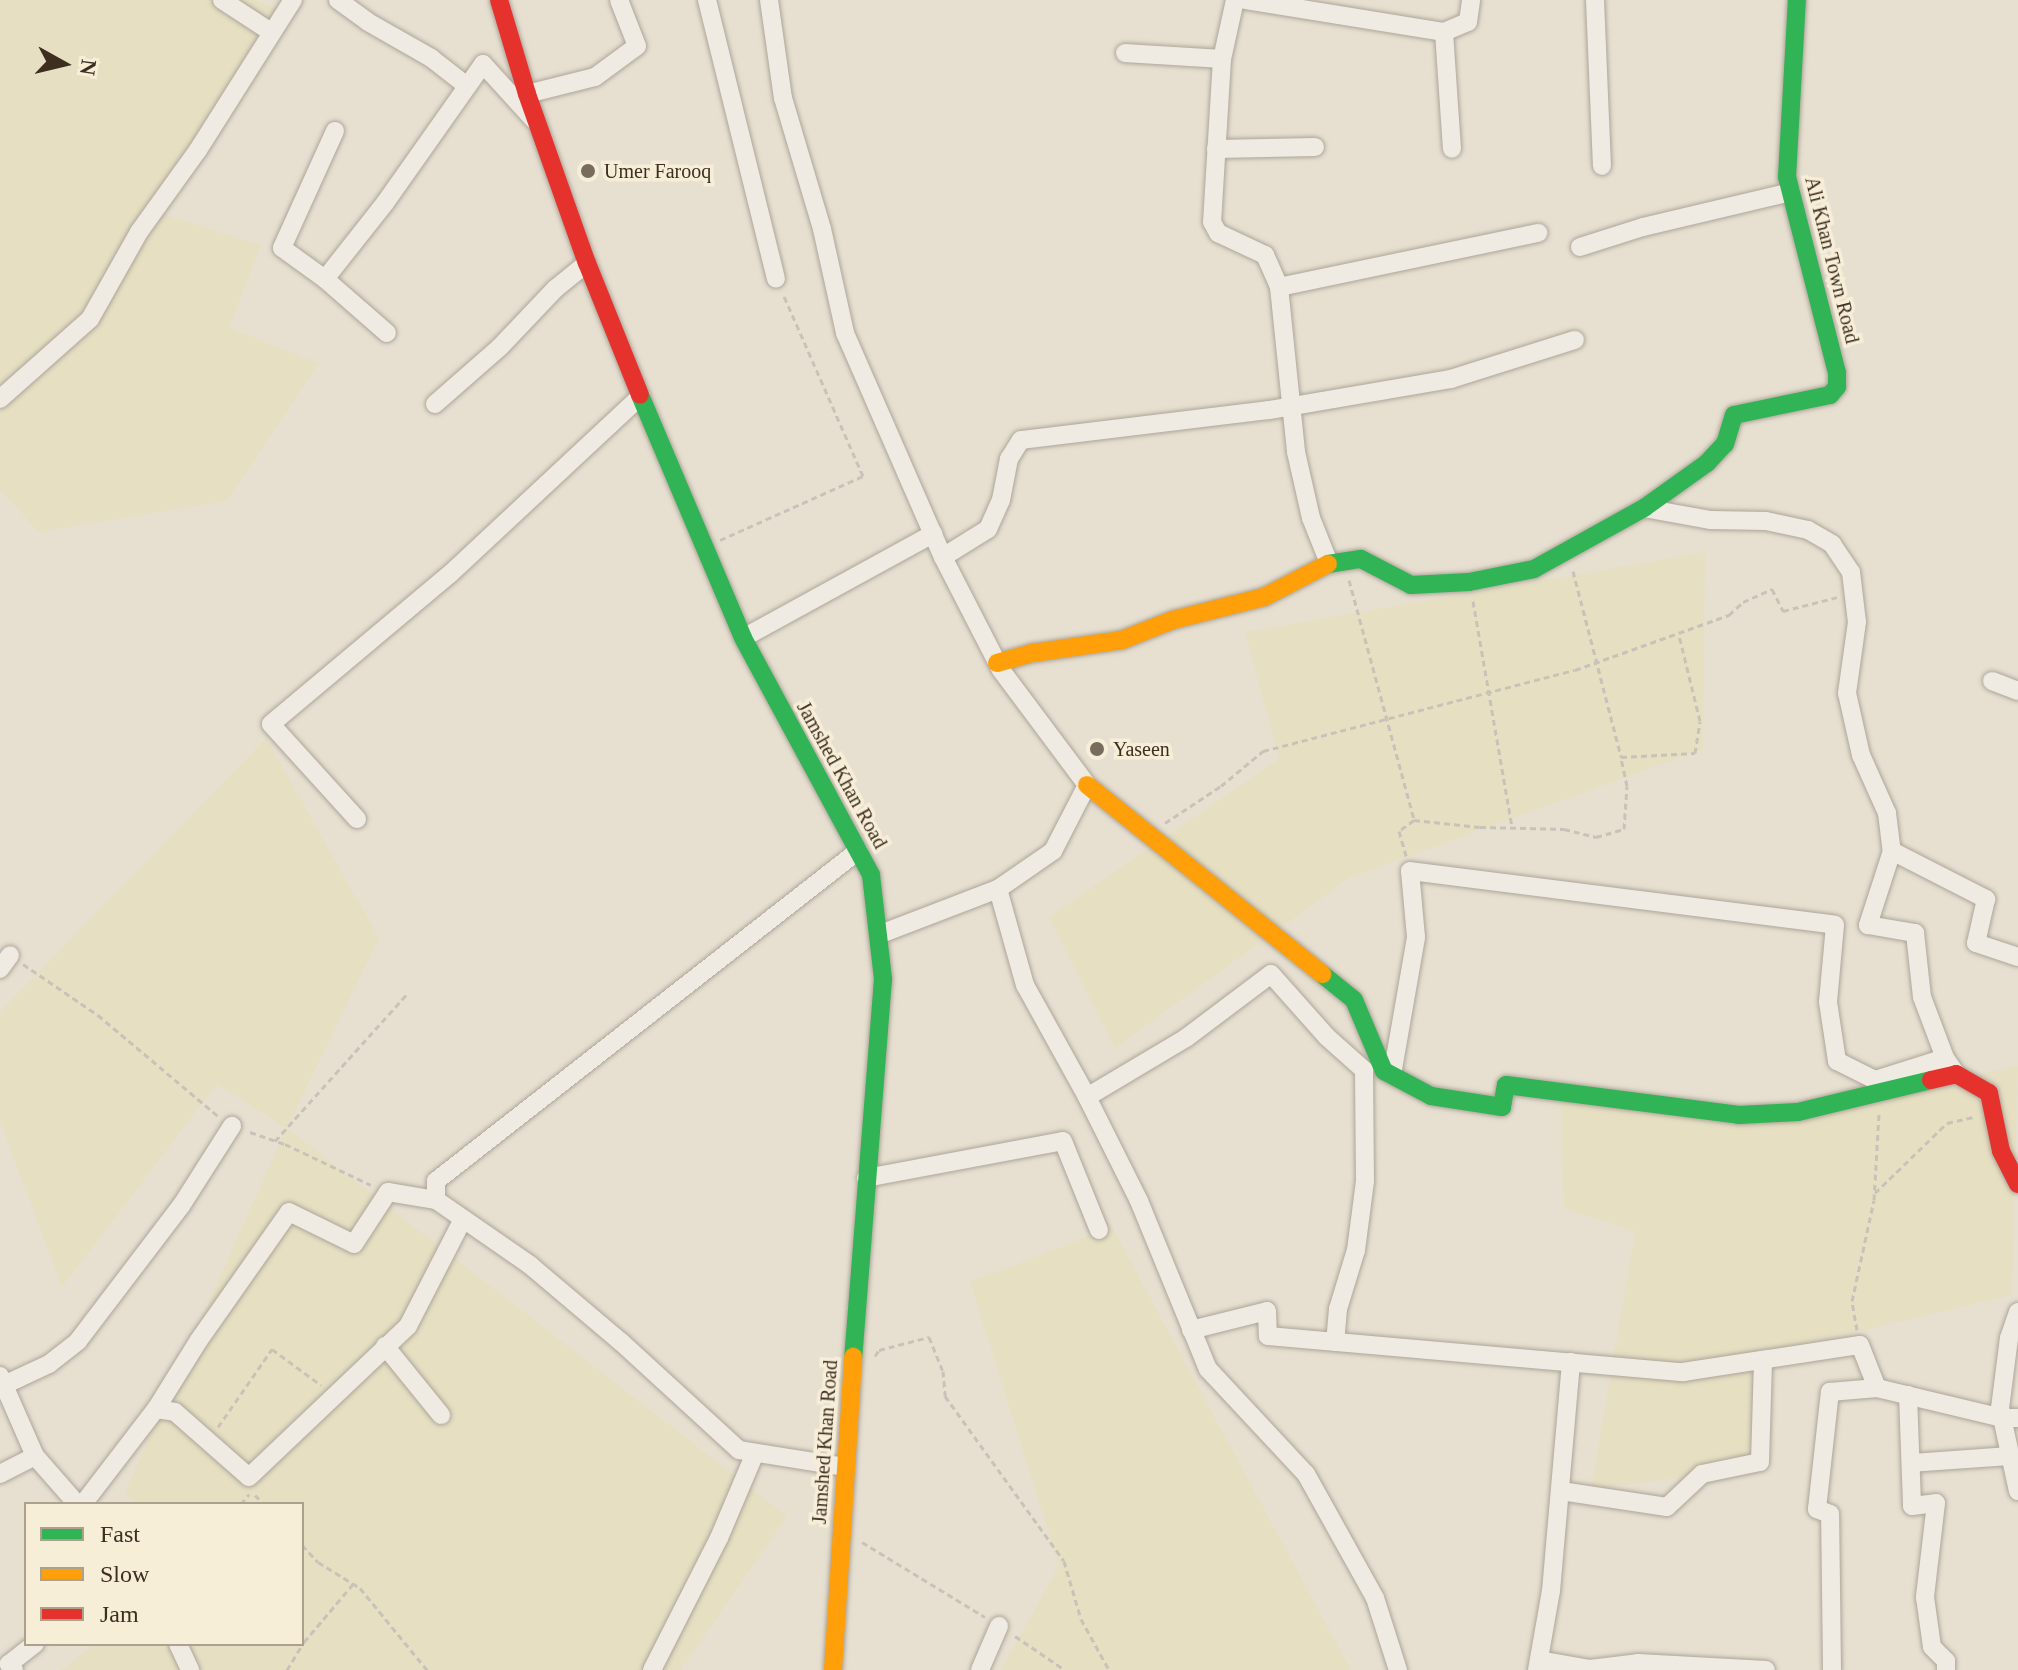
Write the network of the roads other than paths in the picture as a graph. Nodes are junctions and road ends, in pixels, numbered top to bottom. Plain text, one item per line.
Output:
1 (222, 0) edge
2 (293, 0) edge
3 (338, 0) edge
4 (499, 0) edge
5 (619, 0) edge
6 (707, 0) edge
7 (769, 0) edge
8 (1235, 0) edge
9 (1246, 0) edge
10 (1471, 0) edge
11 (1595, 0) edge
12 (1797, 0) edge
13 (271, 32) junction
14 (1444, 32) junction
15 (1125, 53) dead end
16 (1222, 59) junction
17 (467, 86) junction
18 (527, 94) junction
19 (540, 127) junction
20 (335, 131) dead end
21 (1315, 147) dead end
22 (1216, 149) junction
23 (1452, 149) dead end
24 (1602, 166) dead end
25 (1791, 192) junction
26 (1538, 233) dead end
27 (1580, 247) dead end
28 (587, 263) junction
29 (325, 279) junction
30 (776, 279) road end
31 (1279, 287) junction
32 (387, 333) dead end
33 (1575, 340) dead end
34 (641, 396) junction
35 (0, 399) edge
36 (435, 404) dead end
37 (1292, 405) junction
38 (1644, 508) junction
39 (933, 534) junction
40 (943, 557) junction
41 (1336, 562) junction
42 (743, 638) junction
43 (997, 663) junction
44 (1992, 681) dead end
45 (2018, 691) edge
46 (1087, 785) junction
47 (357, 819) dead end
48 (858, 851) junction
49 (1892, 851) junction
50 (998, 889) junction
51 (878, 935) junction
52 (2018, 957) edge
53 (1945, 1058) junction
54 (1956, 1074) junction
55 (1392, 1075) junction
56 (1087, 1097) junction
57 (232, 1126) road end
58 (866, 1178) junction
59 (2018, 1184) edge
60 (436, 1200) junction
61 (463, 1219) junction
62 (1099, 1230) dead end
63 (2018, 1312) edge
64 (1191, 1330) junction
65 (1335, 1342) junction
66 (385, 1346) junction
67 (1763, 1360) junction
68 (1571, 1362) junction
69 (2, 1380) edge
70 (1877, 1388) junction
71 (1908, 1395) junction
72 (156, 1409) junction
73 (441, 1415) dead end
74 (9, 1418) edge
75 (2010, 1418) edge
76 (755, 1453) junction
77 (35, 1456) junction
78 (2008, 1456) junction
79 (1911, 1463) junction
80 (845, 1467) junction
81 (0, 1474) edge
82 (1561, 1491) junction
83 (2018, 1491) edge
84 (75, 1502) edge
85 (85, 1502) edge
86 (999, 1626) road end
87 (32, 1646) edge
88 (179, 1646) edge
89 (8, 1663) edge
90 (1538, 1665) edge
91 (1612, 1668) edge
92 (190, 1670) edge
93 (652, 1670) edge
94 (833, 1670) edge
95 (980, 1670) edge
96 (1398, 1670) edge
97 (1766, 1670) edge
98 (1832, 1670) edge
99 (1946, 1670) edge

1 - 13 street
2 - 13 street
3 - 17 street
4 - 18 street, Jamshed Khan Road
5 - 18 street
6 - 30 street
7 - 39 street
8 - 16 street
9 - 14 street
10 - 14 street
11 - 24 street
12 - 25 street, Ali Khan Town Road
13 - 35 street
14 - 23 street
15 - 16 street
16 - 22 street
17 - 19 street
17 - 29 street
18 - 19 street, Jamshed Khan Road
19 - 28 street, Jamshed Khan Road
20 - 29 street
21 - 22 street
22 - 31 street
25 - 27 street
25 - 38 street, Ali Khan Town Road
26 - 31 street
28 - 34 street, Jamshed Khan Road
28 - 36 street
29 - 32 street
31 - 37 street
33 - 37 street
34 - 42 street, Jamshed Khan Road
34 - 47 street
37 - 40 street
37 - 41 street
38 - 41 street
38 - 49 street
39 - 40 street
39 - 42 street
40 - 43 street
41 - 43 street
42 - 48 street, Jamshed Khan Road
43 - 46 street
44 - 45 street
46 - 50 street
46 - 55 street
48 - 51 street, Jamshed Khan Road
48 - 60 street
49 - 52 street
49 - 53 street
50 - 51 street
50 - 56 street
51 - 58 street, Jamshed Khan Road
53 - 54 street
53 - 55 street
54 - 55 street
54 - 59 street
56 - 64 street
56 - 65 street
57 - 69 street
58 - 62 street
58 - 80 street, Jamshed Khan Road
60 - 61 street
60 - 72 street
61 - 66 street
61 - 76 street
63 - 75 street
64 - 65 street
64 - 96 street
65 - 68 street
66 - 72 street
66 - 73 street
67 - 68 street
67 - 70 street
67 - 82 street
68 - 82 street
69 - 74 street
70 - 71 street
70 - 98 street
71 - 75 street
71 - 79 street
72 - 85 street
74 - 77 street
75 - 78 street
76 - 80 street
76 - 93 street
77 - 81 street
77 - 84 street
78 - 79 street
78 - 83 street
79 - 99 street
80 - 94 street, Jamshed Khan Road
82 - 90 street
86 - 95 street
87 - 89 street
88 - 92 street
90 - 91 street
91 - 97 street

